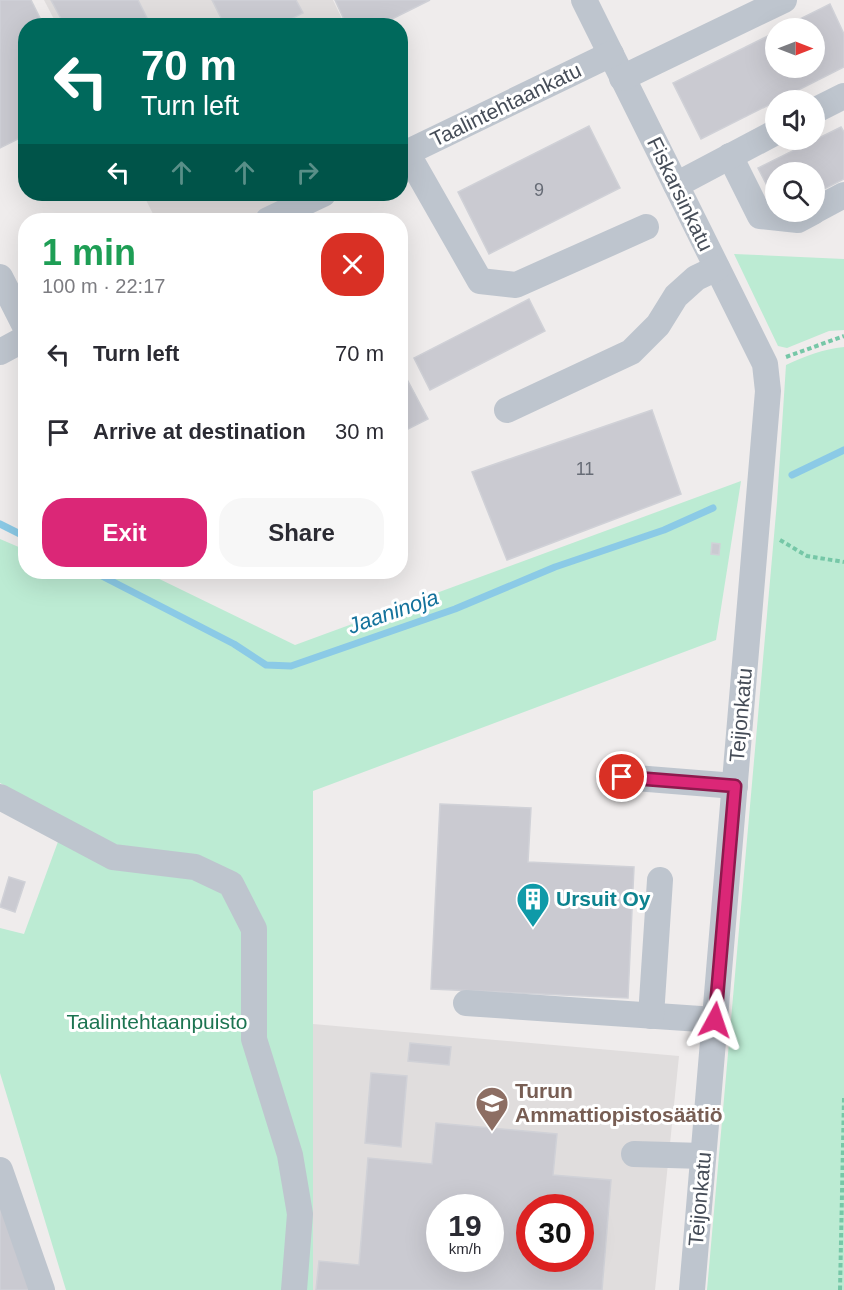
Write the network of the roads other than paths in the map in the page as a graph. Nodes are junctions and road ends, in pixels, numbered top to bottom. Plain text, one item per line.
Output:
1 (584, 0) edge
2 (784, 0) edge
3 (610, 54) junction
4 (622, 78) junction
5 (844, 96) edge
6 (825, 106) edge
7 (765, 138) edge
8 (408, 152) edge
9 (730, 156) junction
10 (408, 161) edge
11 (676, 185) junction
12 (844, 195) edge
13 (300, 201) edge
14 (825, 205) edge
15 (278, 208) edge
16 (765, 217) edge
17 (646, 227) dead end
18 (717, 268) junction
19 (0, 277) edge
20 (18, 312) edge
21 (18, 342) edge
22 (0, 352) edge
23 (768, 391) joint
24 (507, 410) dead end
25 (622, 777) dead end
26 (735, 786) junction
27 (0, 797) edge
28 (660, 880) dead end
29 (466, 1003) dead end
30 (651, 1016) junction
31 (715, 1020) junction
32 (634, 1154) dead end
33 (703, 1156) junction
34 (0, 1170) edge
35 (42, 1290) edge
36 (294, 1290) edge
37 (692, 1290) edge

1 - 3 street, Fiskarsinkatu
2 - 4 street
3 - 4 street, Fiskarsinkatu
3 - 8 street, Taalintehtaankatu
4 - 11 street, Fiskarsinkatu
5 - 6 street
7 - 9 street
9 - 11 street
9 - 16 street
10 - 17 street
11 - 18 street, Fiskarsinkatu
12 - 14 street
13 - 15 street
18 - 23 street, Fiskarsinkatu
18 - 24 street
19 - 20 street
21 - 22 street
23 - 26 street, Teijonkatu
25 - 26 street
26 - 31 street, Teijonkatu
27 - 36 street
28 - 30 street
29 - 30 street
30 - 31 street
31 - 33 street, Teijonkatu
32 - 33 street
33 - 37 street, Teijonkatu
34 - 35 street

